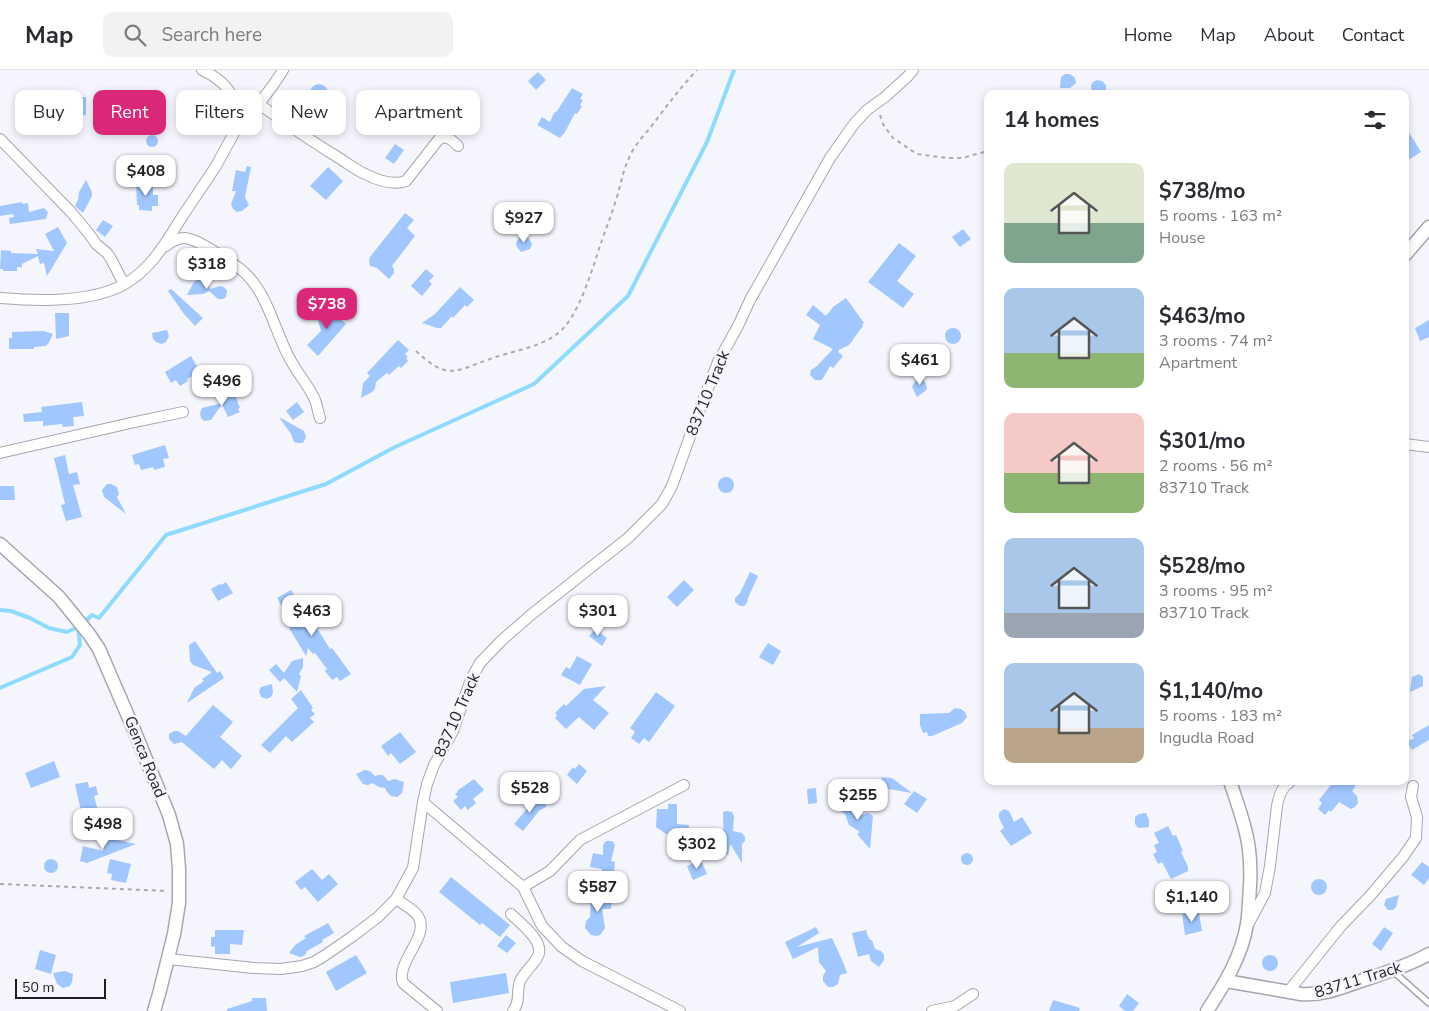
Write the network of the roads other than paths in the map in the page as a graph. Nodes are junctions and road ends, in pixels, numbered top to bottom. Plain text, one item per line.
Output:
1 (202, 70) edge
2 (283, 70) edge
3 (913, 70) edge
4 (228, 90) edge
5 (262, 100) edge
6 (262, 106) edge
7 (234, 135) edge
8 (0, 139) edge
9 (458, 146) dead end
10 (1429, 226) edge
11 (1409, 250) edge
12 (159, 251) junction
13 (124, 284) junction
14 (0, 298) edge
15 (183, 412) dead end
16 (320, 418) dead end
17 (1409, 444) edge
18 (1429, 447) edge
19 (0, 453) edge
20 (0, 544) edge
21 (684, 784) dead end
22 (1231, 785) edge
23 (1285, 785) edge
24 (1413, 786) dead end
25 (423, 802) junction
26 (523, 887) junction
27 (396, 898) junction
28 (511, 914) dead end
29 (1247, 926) junction
30 (1429, 954) edge
31 (168, 959) junction
32 (1393, 971) junction
33 (1226, 981) junction
34 (1288, 992) junction
35 (973, 994) dead end
36 (1429, 1003) edge
37 (154, 1011) edge
38 (437, 1011) edge
39 (513, 1011) edge
40 (680, 1011) edge
41 (932, 1011) edge
42 (1207, 1011) edge

1 - 4 street
2 - 5 street
3 - 25 street, 83710 Track
6 - 9 street
7 - 12 street
8 - 13 street
10 - 11 street
12 - 13 street
12 - 16 street
13 - 14 street
15 - 19 street
17 - 18 street
20 - 31 street, Genca Road
21 - 26 street
22 - 29 street
23 - 29 street
24 - 34 street
25 - 26 street
25 - 27 street, 83710 Track
26 - 40 street
27 - 31 street, 83710 Track
27 - 38 street
28 - 39 street
29 - 33 street
30 - 32 street, 83711 Track
31 - 37 street, Genca Road
32 - 34 street, 83711 Track
32 - 36 lane
33 - 34 street, 83711 Track
33 - 42 street
35 - 41 street

